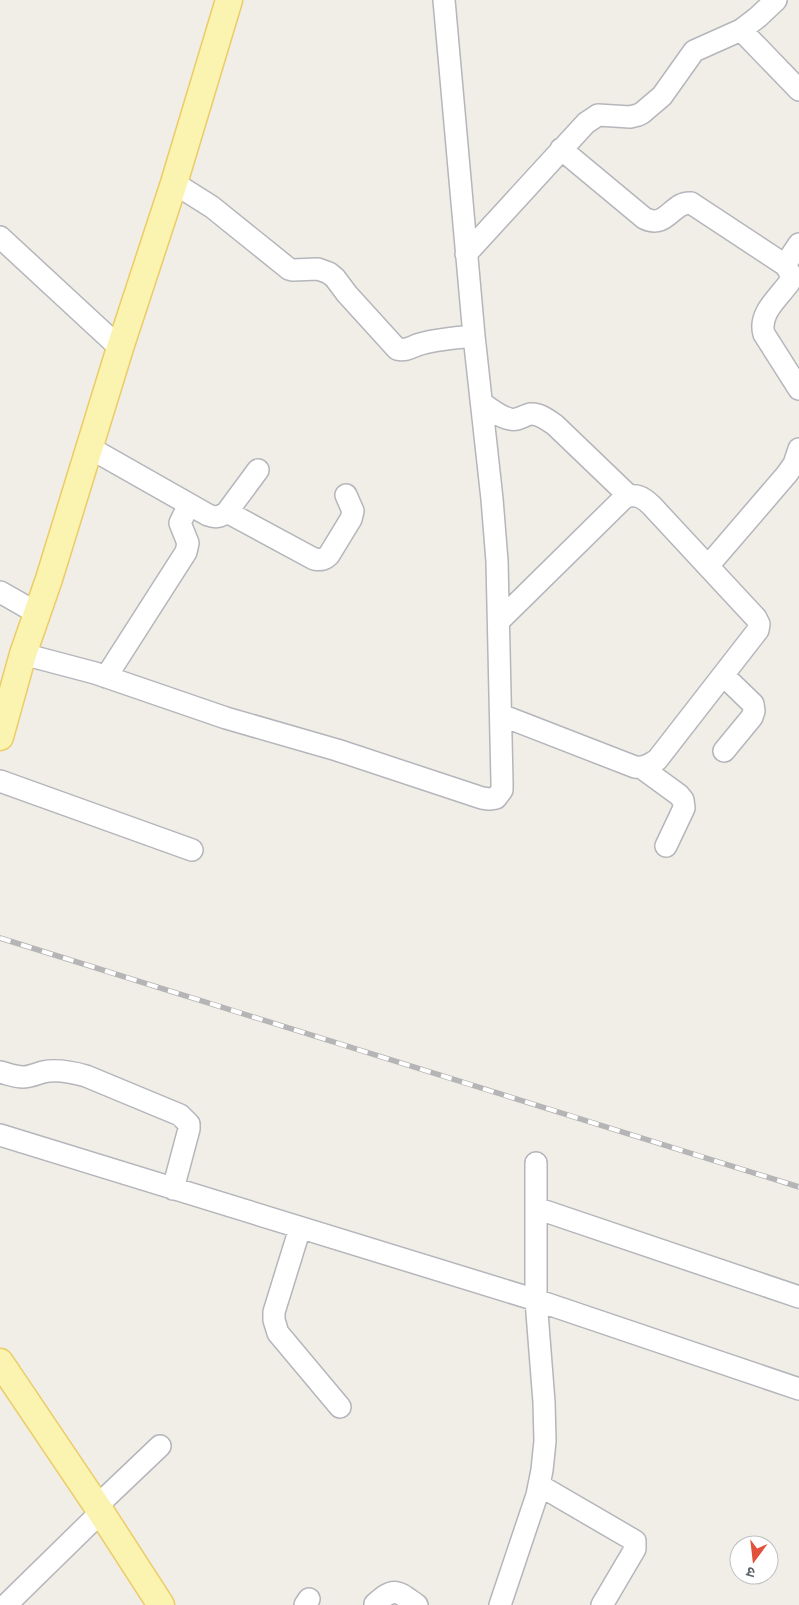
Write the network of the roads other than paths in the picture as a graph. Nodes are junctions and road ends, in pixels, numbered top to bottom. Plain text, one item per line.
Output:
1 (229, 0) edge
2 (444, 0) edge
3 (776, 0) edge
4 (741, 30) junction
5 (799, 90) edge
6 (561, 149) junction
7 (174, 183) junction
8 (0, 238) edge
9 (799, 244) edge
10 (466, 254) junction
11 (792, 272) edge
12 (474, 336) junction
13 (120, 348) junction
14 (799, 389) edge
15 (482, 403) junction
16 (90, 448) junction
17 (799, 449) edge
18 (258, 470) dead end
19 (791, 484) edge
20 (346, 495) dead end
21 (629, 496) junction
22 (188, 504) junction
23 (226, 512) junction
24 (708, 566) junction
25 (0, 592) edge
26 (37, 612) junction
27 (499, 621) junction
28 (23, 654) junction
29 (723, 675) junction
30 (106, 677) junction
31 (501, 714) junction
32 (0, 738) edge
33 (724, 751) dead end
34 (642, 768) junction
35 (0, 781) edge
36 (666, 846) dead end
37 (192, 850) dead end
38 (0, 1072) edge
39 (0, 1135) edge
40 (536, 1163) dead end
41 (173, 1188) junction
42 (536, 1208) junction
43 (300, 1228) junction
44 (799, 1297) edge
45 (536, 1300) junction
46 (0, 1362) edge
47 (799, 1389) edge
48 (340, 1407) dead end
49 (160, 1446) dead end
50 (539, 1486) junction
51 (99, 1509) junction
52 (375, 1604) edge
53 (6, 1605) edge
54 (161, 1605) edge
55 (417, 1605) edge
56 (500, 1605) edge
57 (602, 1605) edge

1 - 7 main road
2 - 10 street
3 - 4 street
4 - 5 street
4 - 6 street
6 - 10 street
6 - 11 street
7 - 12 street
7 - 13 main road
8 - 13 street
9 - 11 street
10 - 12 street
11 - 14 street
12 - 15 street
13 - 16 main road
15 - 21 street
15 - 27 street
16 - 22 street
16 - 26 main road
17 - 19 street
18 - 23 street
19 - 24 street
20 - 23 street
21 - 24 street
21 - 27 street
22 - 23 street
22 - 30 street
24 - 29 street
25 - 26 street
26 - 28 main road
27 - 31 street
28 - 30 street
28 - 32 main road
29 - 33 street
29 - 34 street
30 - 31 street
31 - 34 street
34 - 36 street
35 - 37 street
38 - 41 street
39 - 41 street
40 - 42 street
41 - 43 street
42 - 44 street
42 - 45 street
43 - 45 street
43 - 48 street
45 - 47 street
45 - 50 street
46 - 51 main road
49 - 51 street
50 - 56 street
50 - 57 street
51 - 53 street
51 - 54 main road
52 - 55 street

